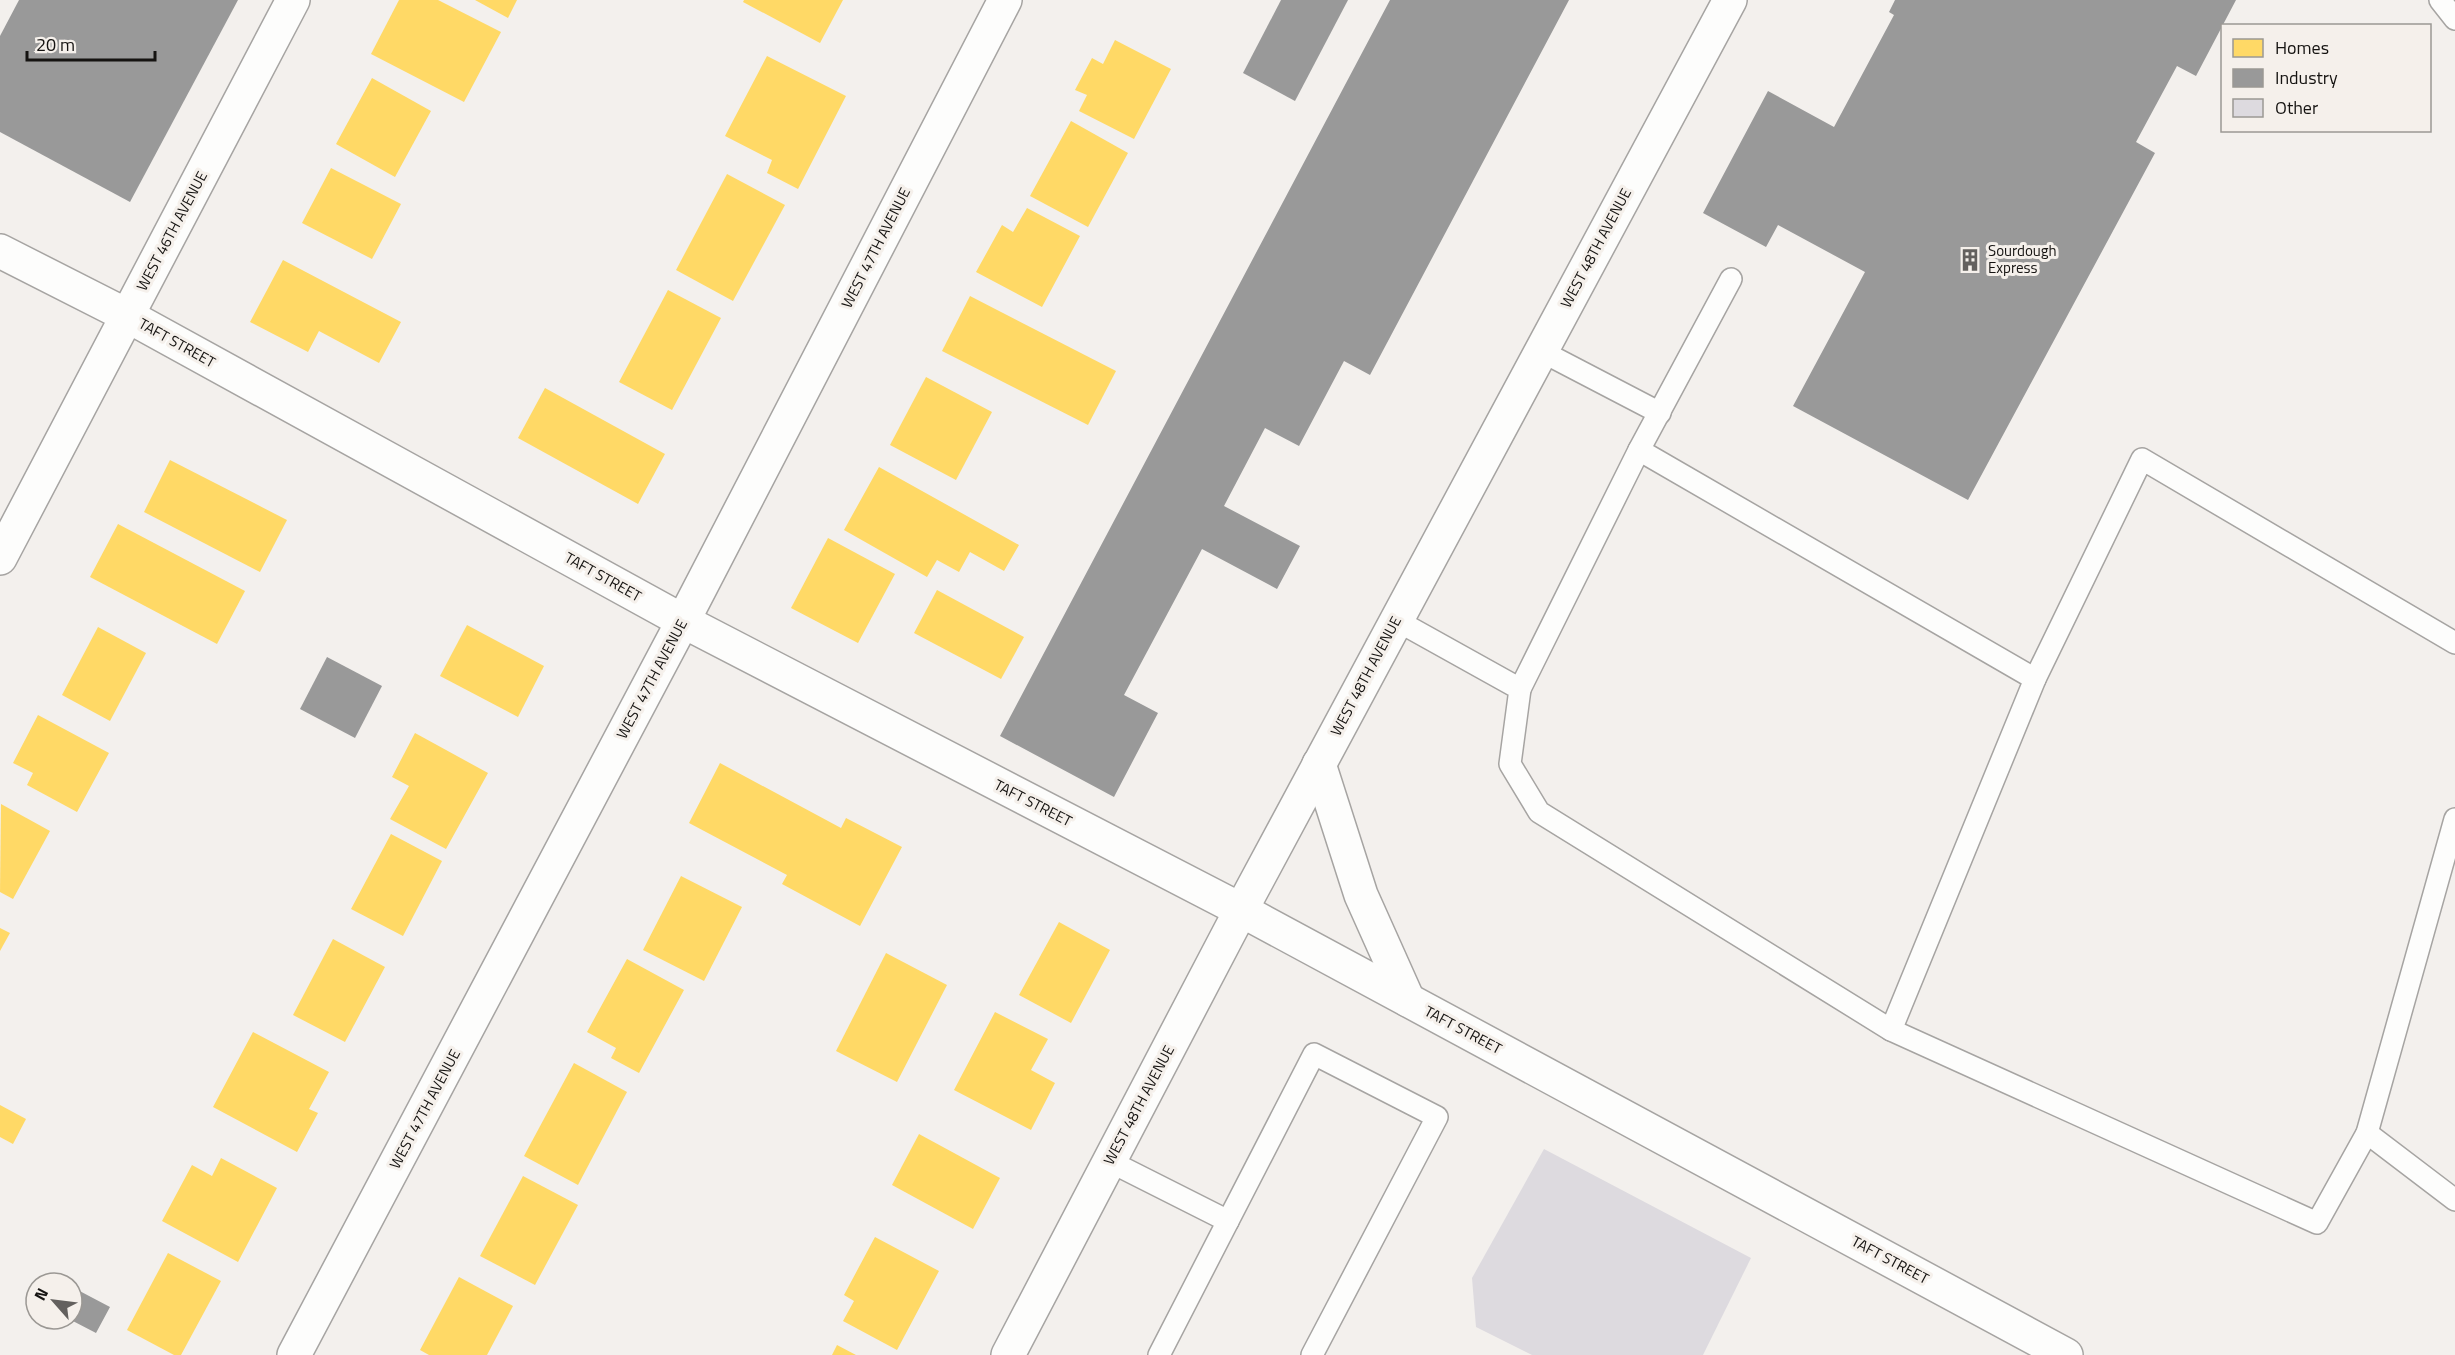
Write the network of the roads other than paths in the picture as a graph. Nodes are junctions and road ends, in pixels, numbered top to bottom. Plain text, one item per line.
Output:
1 (293, 0) edge
2 (1005, 0) edge
3 (1730, 0) edge
4 (2440, 0) edge
5 (2455, 20) edge
6 (0, 251) edge
7 (1731, 279) dead end
8 (128, 316) junction
9 (1541, 351) junction
10 (1660, 413) junction
11 (1639, 450) junction
12 (0, 558) edge
13 (1396, 620) junction
14 (683, 621) junction
15 (2455, 643) edge
16 (2035, 679) junction
17 (1520, 689) junction
18 (1319, 765) junction
19 (2455, 819) edge
20 (1240, 910) junction
21 (1408, 1000) junction
22 (1891, 1030) junction
23 (2367, 1133) junction
24 (1109, 1161) junction
25 (2455, 1200) edge
26 (1227, 1221) junction
27 (294, 1355) edge
28 (1008, 1355) edge
29 (1159, 1355) edge
30 (1312, 1355) edge
31 (2066, 1355) edge

1 - 8 street, WEST 46TH AVENUE
2 - 14 street, WEST 47TH AVENUE
3 - 9 street, WEST 48TH AVENUE
4 - 5 lane
6 - 8 street, TAFT STREET
7 - 10 lane
8 - 12 street, WEST 46TH AVENUE
8 - 14 street, TAFT STREET
9 - 10 lane
9 - 13 street, WEST 48TH AVENUE
10 - 11 lane
11 - 16 lane
11 - 17 lane
13 - 17 lane
13 - 18 street, WEST 48TH AVENUE
14 - 20 street, TAFT STREET
14 - 27 street, WEST 47TH AVENUE
15 - 16 lane
16 - 22 lane
17 - 22 lane
18 - 20 street, WEST 48TH AVENUE
18 - 21 street
19 - 23 lane
20 - 21 street, TAFT STREET
20 - 24 street, WEST 48TH AVENUE
21 - 31 street, TAFT STREET
22 - 23 lane
23 - 25 lane
24 - 26 lane
24 - 28 street, WEST 48TH AVENUE
26 - 29 lane
26 - 30 lane

